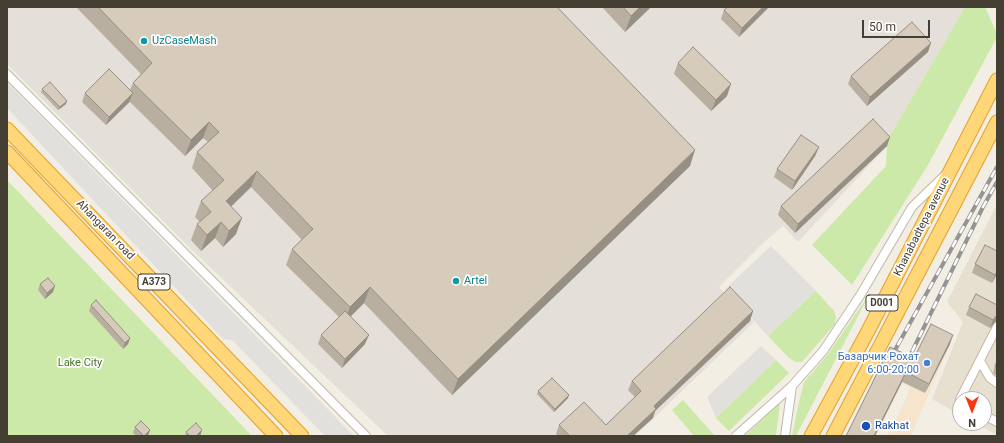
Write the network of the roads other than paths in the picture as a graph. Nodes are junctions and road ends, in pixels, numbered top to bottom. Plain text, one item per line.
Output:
1 (7, 74) edge
2 (997, 80) edge
3 (997, 122) edge
4 (7, 128) edge
5 (7, 152) edge
6 (951, 169) junction
7 (968, 178) junction
8 (997, 327) edge
9 (980, 361) junction
10 (997, 383) edge
11 (792, 386) junction
12 (965, 391) edge
13 (276, 436) edge
14 (302, 436) edge
15 (366, 436) edge
16 (736, 436) edge
17 (785, 436) edge
18 (811, 436) edge
19 (833, 436) edge

1 - 15 street
2 - 6 highway, Khanabadtepa avenue / D001
3 - 7 highway, Khanabadtepa avenue / D001
4 - 14 highway, Ahangaran road / A373
5 - 13 highway, Ahangaran road / A373
6 - 7 highway
6 - 11 street
6 - 18 highway, Khanabadtepa avenue / D001
7 - 19 highway, Khanabadtepa avenue / D001
8 - 9 street
9 - 10 street
9 - 12 street
11 - 16 street
11 - 17 street

